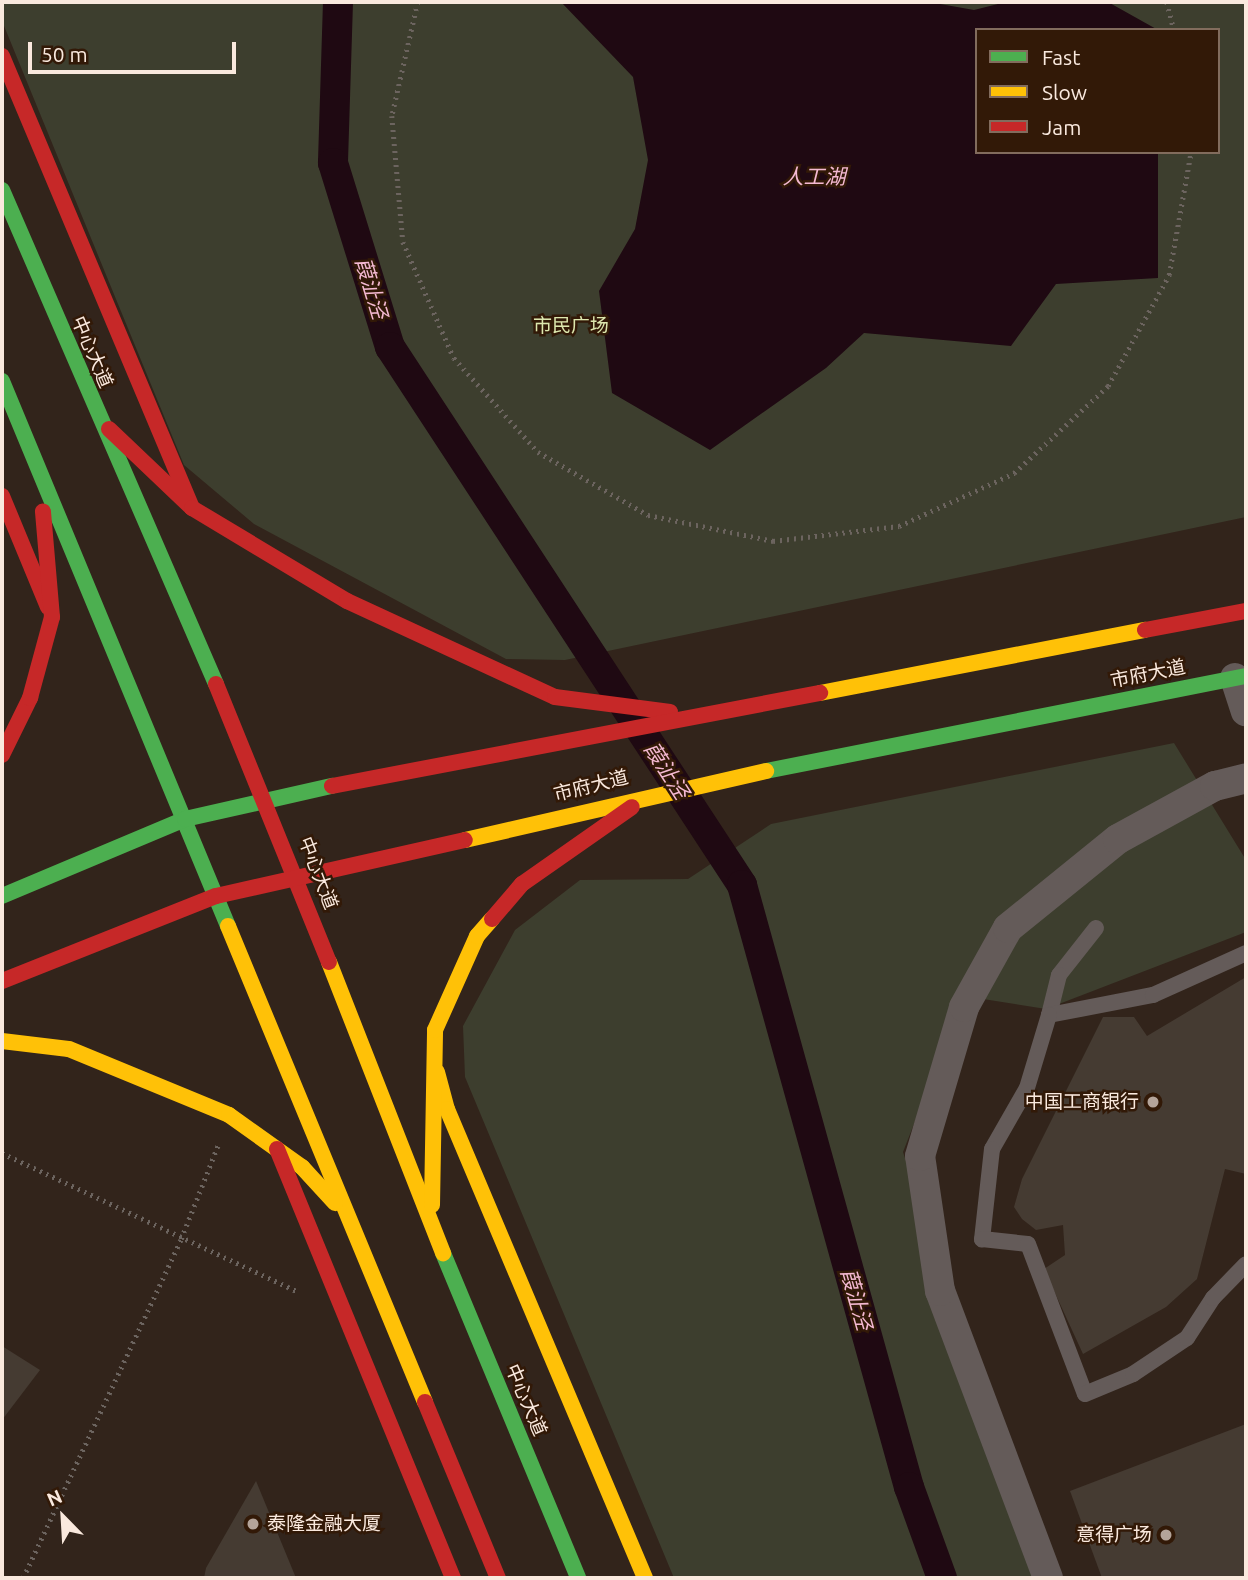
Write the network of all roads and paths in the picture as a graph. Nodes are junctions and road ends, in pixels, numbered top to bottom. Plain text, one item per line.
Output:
1 (418, 2) edge
2 (1167, 2) edge
3 (1174, 28) edge
4 (2, 56) edge
5 (1191, 154) edge
6 (2, 190) edge
7 (2, 381) edge
8 (95, 415) junction
9 (31, 451) junction
10 (2, 496) edge
11 (191, 508) junction
12 (1246, 611) edge
13 (52, 617) junction
14 (1241, 677) edge
15 (1246, 711) edge
16 (702, 716) junction
17 (2, 755) edge
18 (1246, 778) edge
19 (656, 793) junction
20 (266, 799) junction
21 (185, 819) junction
22 (299, 881) junction
23 (2, 896) edge
24 (216, 896) junction
25 (1096, 928) dead end
26 (1246, 953) edge
27 (2, 981) edge
28 (1049, 1015) junction
29 (2, 1041) edge
30 (434, 1062) junction
31 (229, 1115) junction
32 (277, 1149) junction
33 (2, 1153) edge
34 (351, 1221) junction
35 (431, 1225) junction
36 (181, 1238) junction
37 (1246, 1264) edge
38 (345, 1313) junction
39 (23, 1578) edge
40 (453, 1578) edge
41 (498, 1578) edge
42 (578, 1578) edge
43 (645, 1578) edge
44 (1048, 1578) edge

1 - 5 path
2 - 3 path
4 - 11 main road
6 - 8 main road, 中心大道
7 - 9 main road
8 - 11 main road
8 - 20 main road, 中心大道
9 - 13 main road
9 - 21 main road
10 - 13 main road
11 - 16 main road
12 - 16 main road
13 - 17 main road
14 - 15 street
14 - 19 main road, 市府大道
16 - 20 main road
18 - 44 street
19 - 22 main road, 市府大道
19 - 30 main road
20 - 21 main road
20 - 22 main road, 中心大道
21 - 23 main road
21 - 24 main road
22 - 24 main road, 市府大道
22 - 35 main road, 中心大道
24 - 27 main road, 市府大道
24 - 34 main road
25 - 28 lane
26 - 28 lane
28 - 37 lane
29 - 31 main road
30 - 35 main road
30 - 43 main road
31 - 32 main road
31 - 36 path
32 - 34 main road
32 - 38 main road
33 - 36 path
34 - 41 main road
35 - 42 main road, 中心大道
36 - 38 path
36 - 39 path
38 - 40 main road

